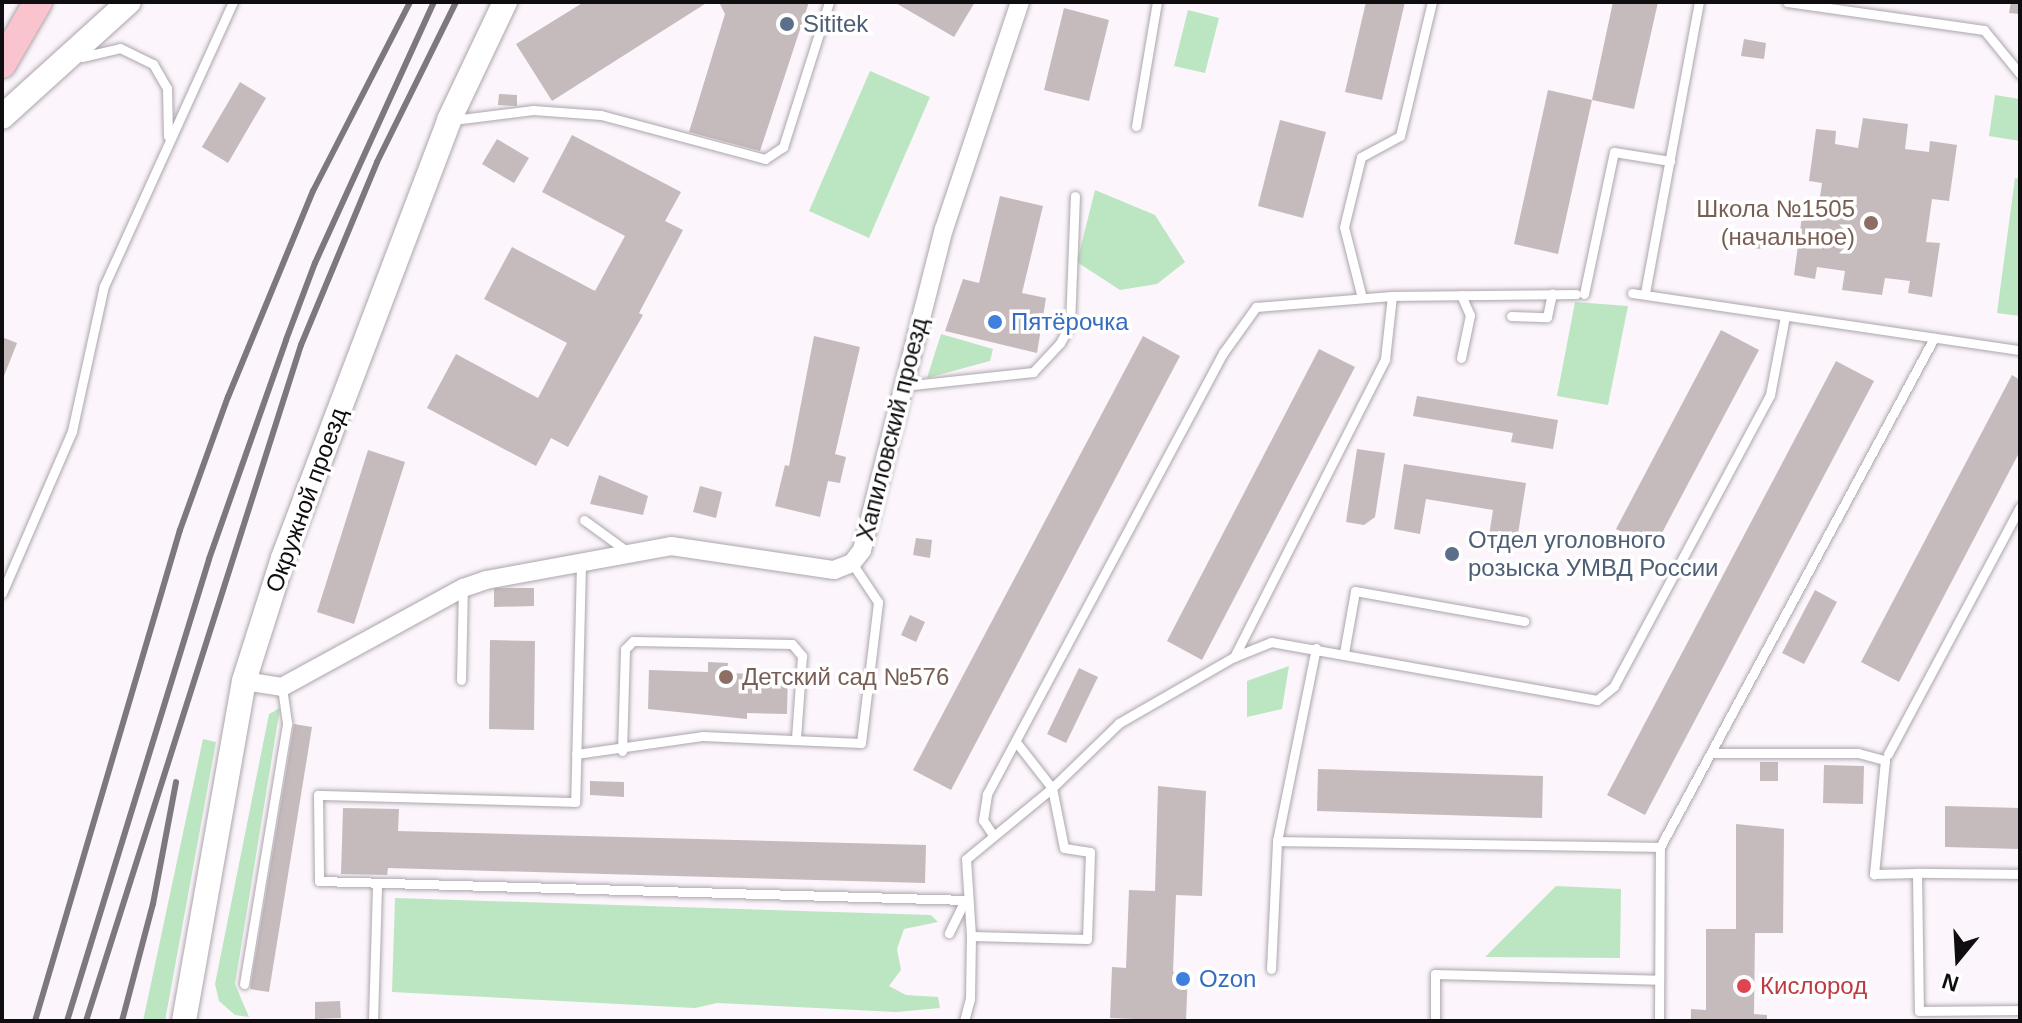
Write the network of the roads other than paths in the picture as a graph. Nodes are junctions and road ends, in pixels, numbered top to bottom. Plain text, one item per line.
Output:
1 (38, 2) edge
2 (129, 2) edge
3 (233, 2) edge
4 (505, 2) edge
5 (829, 2) edge
6 (1020, 2) edge
7 (1157, 2) edge
8 (1432, 2) edge
9 (1699, 2) edge
10 (1787, 2) edge
11 (2, 64) edge
12 (2020, 74) edge
13 (38, 84) junction
14 (2, 117) edge
15 (449, 120) junction
16 (1136, 126) dead end
17 (168, 140) junction
18 (1670, 161) junction
19 (1075, 196) dead end
20 (1632, 293) dead end
21 (1645, 293) junction
22 (1552, 294) junction
23 (1461, 295) junction
24 (1392, 296) junction
25 (1362, 298) junction
26 (1511, 316) dead end
27 (1785, 316) junction
28 (1934, 338) junction
29 (2020, 350) edge
30 (1461, 358) dead end
31 (901, 386) junction
32 (2020, 507) edge
33 (584, 520) dead end
34 (631, 554) junction
35 (852, 563) junction
36 (581, 564) junction
37 (463, 588) junction
38 (2, 593) edge
39 (1524, 621) dead end
40 (1316, 648) junction
41 (1344, 653) junction
42 (1234, 657) junction
43 (461, 680) dead end
44 (244, 681) junction
45 (282, 687) junction
46 (796, 737) junction
47 (1016, 742) junction
48 (622, 751) junction
49 (1713, 753) junction
50 (576, 754) junction
51 (1888, 754) dead end
52 (1052, 788) junction
53 (993, 835) junction
54 (1277, 841) junction
55 (1660, 847) junction
56 (1917, 873) junction
57 (2020, 874) edge
58 (377, 885) junction
59 (965, 900) junction
60 (949, 933) dead end
61 (971, 936) junction
62 (1271, 969) dead end
63 (1658, 980) junction
64 (244, 984) dead end
65 (2020, 1010) edge
66 (2006, 1016) edge
67 (184, 1021) edge
68 (373, 1021) edge
69 (964, 1021) edge
70 (1435, 1021) edge
71 (1659, 1021) edge

1 - 11 main road
2 - 13 street
3 - 17 lane
4 - 15 street, Окружной проезд
5 - 15 lane
6 - 31 street, Хапиловский проезд
7 - 16 lane
8 - 25 lane
9 - 18 lane
10 - 12 lane
13 - 14 street
13 - 17 lane
15 - 44 street, Окружной проезд
17 - 38 lane
18 - 21 lane
18 - 22 lane
19 - 31 lane
20 - 21 lane
21 - 27 lane
22 - 23 lane
22 - 26 lane
23 - 24 lane
23 - 30 lane
24 - 25 lane
24 - 42 lane
25 - 47 lane
27 - 28 lane
27 - 41 lane
28 - 29 lane
28 - 49 lane
31 - 35 street, Хапиловский проезд
32 - 51 lane
33 - 34 lane
34 - 35 street, Хапиловский проезд
34 - 36 street, Хапиловский проезд
35 - 46 lane
36 - 37 street, Хапиловский проезд
36 - 50 lane
37 - 43 lane
37 - 45 street, Хапиловский проезд
39 - 41 lane
40 - 41 lane
40 - 42 lane
40 - 54 lane
42 - 52 lane
44 - 45 street
44 - 67 street, Окружной проезд
45 - 64 lane
46 - 48 lane
46 - 48 lane
47 - 52 lane
47 - 53 lane
48 - 50 lane
49 - 55 lane
49 - 56 lane
50 - 58 lane
52 - 53 lane
52 - 61 lane
53 - 59 lane
54 - 55 lane
54 - 62 lane
55 - 63 lane
56 - 57 lane
56 - 66 lane
58 - 59 lane
58 - 68 lane
59 - 60 lane
59 - 61 lane
61 - 69 lane
63 - 70 lane
63 - 71 lane
65 - 66 lane

